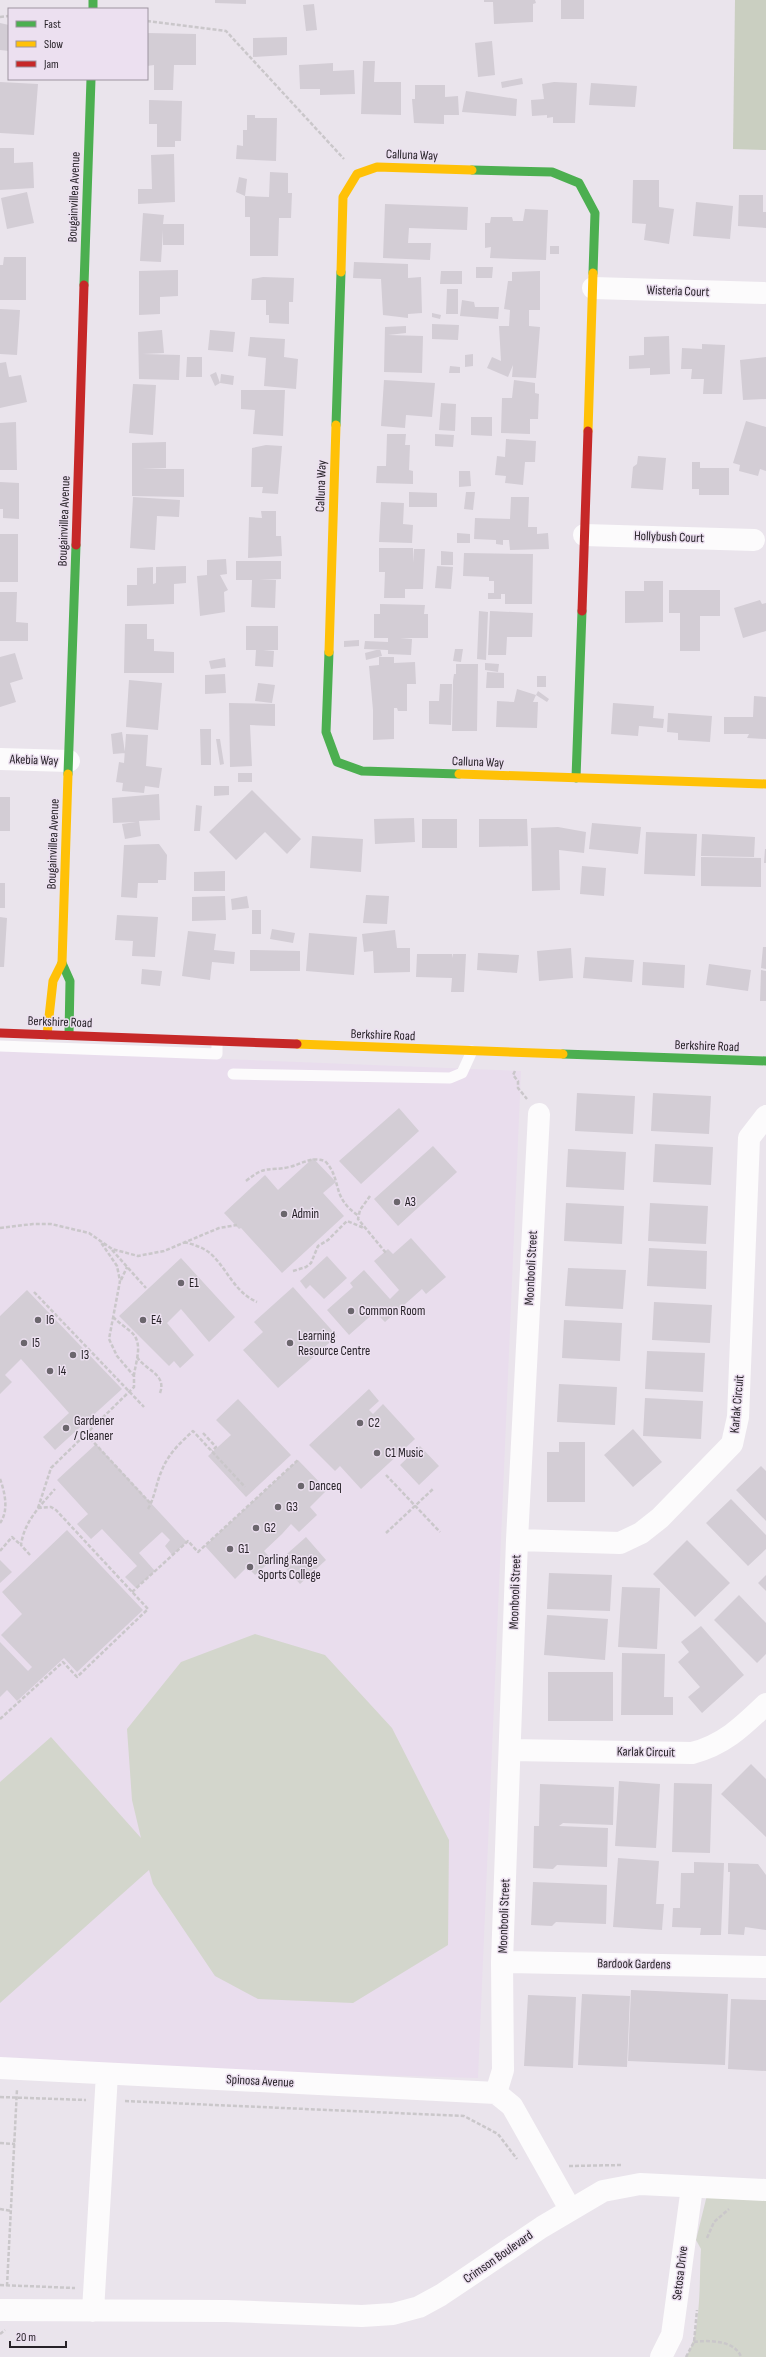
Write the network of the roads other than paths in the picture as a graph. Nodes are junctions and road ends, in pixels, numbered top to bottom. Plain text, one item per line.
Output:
1 (91, 80) edge
2 (593, 288) junction
3 (764, 292) dead end
4 (584, 535) junction
5 (754, 540) dead end
6 (0, 759) edge
7 (69, 761) junction
8 (576, 778) junction
9 (766, 784) edge
10 (62, 963) junction
11 (0, 1033) edge
12 (47, 1034) junction
13 (69, 1035) junction
14 (217, 1042) junction
15 (0, 1046) edge
16 (472, 1051) junction
17 (766, 1061) edge
18 (233, 1074) dead end
19 (539, 1114) road end
20 (766, 1116) edge
21 (517, 1540) junction
22 (766, 1704) edge
23 (510, 1750) junction
24 (502, 1962) junction
25 (766, 1967) edge
26 (9, 2068) edge
27 (107, 2074) junction
28 (496, 2093) junction
29 (692, 2187) junction
30 (766, 2190) edge
31 (570, 2209) junction
32 (3, 2310) edge
33 (93, 2311) junction
34 (661, 2357) edge

1 - 7 street, Bougainvillea Avenue
2 - 3 street, Wisteria Court
2 - 4 street, Calluna Way
2 - 8 street, Calluna Way
4 - 5 street, Hollybush Court
4 - 8 street, Calluna Way
6 - 7 street, Akebia Way
7 - 10 street, Bougainvillea Avenue
8 - 9 street, Calluna Way
10 - 12 street, Bougainvillea Avenue
10 - 13 street, Bougainvillea Avenue
11 - 12 street, Berkshire Road
12 - 13 street, Berkshire Road
13 - 14 street, Berkshire Road
14 - 15 lane
14 - 16 street, Berkshire Road
16 - 17 street, Berkshire Road
16 - 18 lane
19 - 21 street, Moonbooli Street
20 - 21 street, Karlak Circuit
21 - 23 street, Moonbooli Street
22 - 23 street, Karlak Circuit
23 - 24 street, Moonbooli Street
24 - 25 street, Bardook Gardens
24 - 28 street, Moonbooli Street
26 - 27 street, Spinosa Avenue
27 - 28 street, Spinosa Avenue
27 - 33 street
28 - 31 street
29 - 30 street, Crimson Boulevard
29 - 31 street, Crimson Boulevard
29 - 34 street, Setosa Drive
31 - 33 street, Crimson Boulevard
32 - 33 street, Crimson Boulevard

